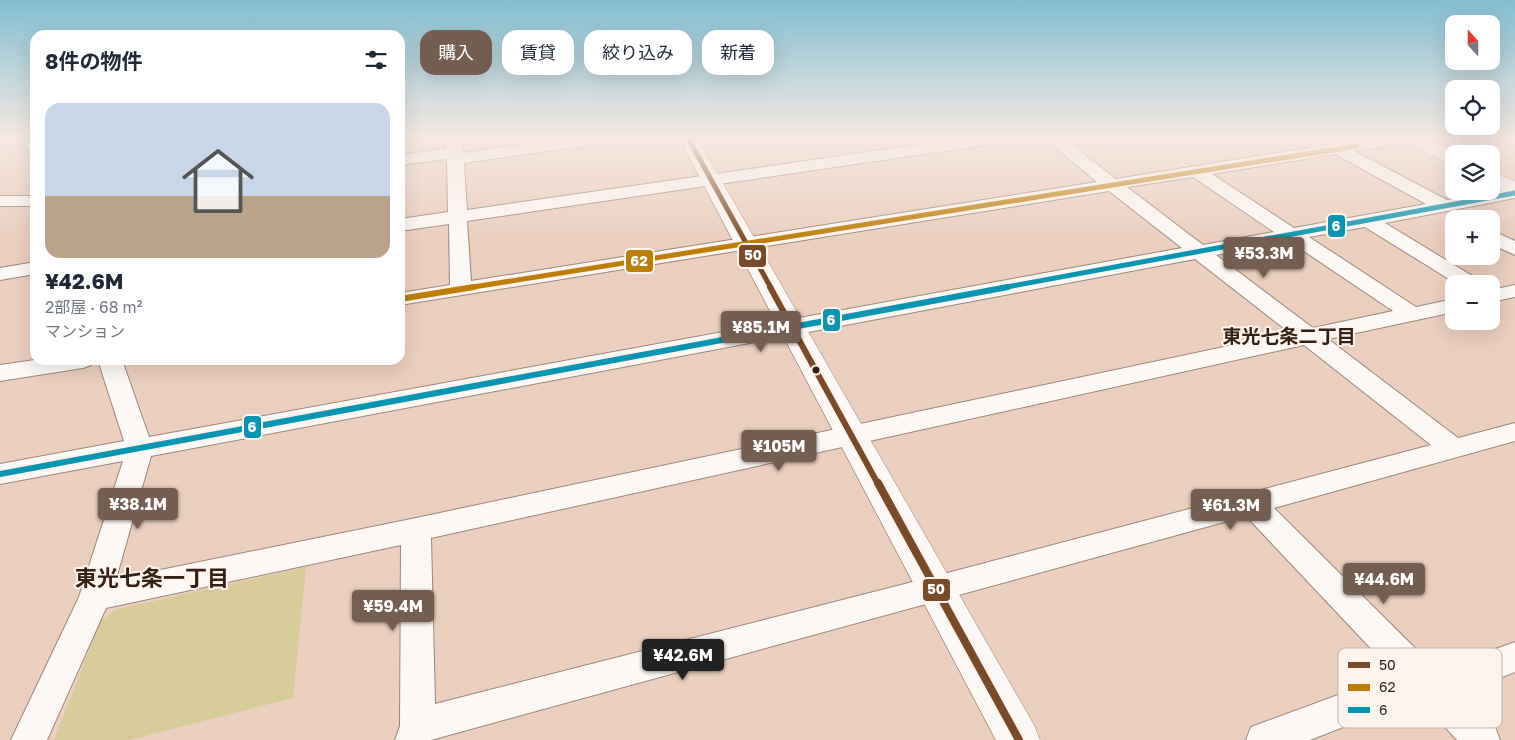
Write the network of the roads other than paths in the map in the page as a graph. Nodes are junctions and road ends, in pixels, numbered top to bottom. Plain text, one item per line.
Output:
1 (1197, 172) edge
2 (456, 173) edge
3 (707, 173) edge
4 (762, 173) edge
5 (1096, 173) edge
6 (1194, 173) edge
7 (1380, 173) edge
8 (711, 180) junction
9 (1500, 183) edge
10 (1113, 186) junction
11 (1515, 191) edge
12 (30, 200) edge
13 (0, 201) edge
14 (1446, 210) edge
15 (1451, 210) edge
16 (1445, 211) edge
17 (458, 216) junction
18 (1367, 220) junction
19 (405, 223) edge
20 (1291, 234) junction
21 (1500, 240) edge
22 (746, 243) junction
23 (1515, 248) edge
24 (1199, 251) junction
25 (30, 269) edge
26 (0, 274) edge
27 (1457, 275) edge
28 (461, 289) junction
29 (1515, 291) edge
30 (1500, 294) edge
31 (405, 297) edge
32 (1445, 307) edge
33 (1412, 314) junction
34 (792, 328) junction
35 (1308, 336) junction
36 (51, 365) edge
37 (112, 365) edge
38 (0, 373) edge
39 (1515, 432) edge
40 (852, 435) junction
41 (140, 449) junction
42 (1454, 449) junction
43 (0, 474) edge
44 (1251, 503) junction
45 (416, 530) junction
46 (936, 589) junction
47 (95, 597) junction
48 (1393, 648) edge
49 (1515, 657) edge
50 (1502, 661) edge
51 (1338, 715) edge
52 (1470, 728) edge
53 (416, 733) edge
54 (29, 740) edge
55 (1019, 740) edge
56 (1264, 740) edge
57 (1482, 740) edge

1 - 20 street
2 - 17 street
3 - 8 main road
4 - 8 street
5 - 10 street
6 - 10 street
7 - 14 street
8 - 17 street
8 - 22 main road
9 - 11 main road
10 - 22 street
10 - 24 street
11 - 15 street
12 - 13 street
16 - 18 street
17 - 19 street
17 - 28 street
18 - 20 street
18 - 27 street
20 - 24 street
20 - 33 street
21 - 23 street
22 - 28 street
22 - 34 main road
24 - 34 street
24 - 35 street
25 - 26 street
28 - 31 street
29 - 30 street
32 - 33 street
33 - 35 street
34 - 40 main road
34 - 41 street
35 - 40 street
35 - 42 street
36 - 38 street
37 - 41 street
39 - 42 street
40 - 45 street
40 - 46 main road
41 - 43 street
41 - 47 street
42 - 44 street
44 - 46 street
44 - 48 street
45 - 47 street
45 - 53 street
46 - 53 street
46 - 55 main road
47 - 54 street
49 - 50 street
51 - 56 street
52 - 57 street

